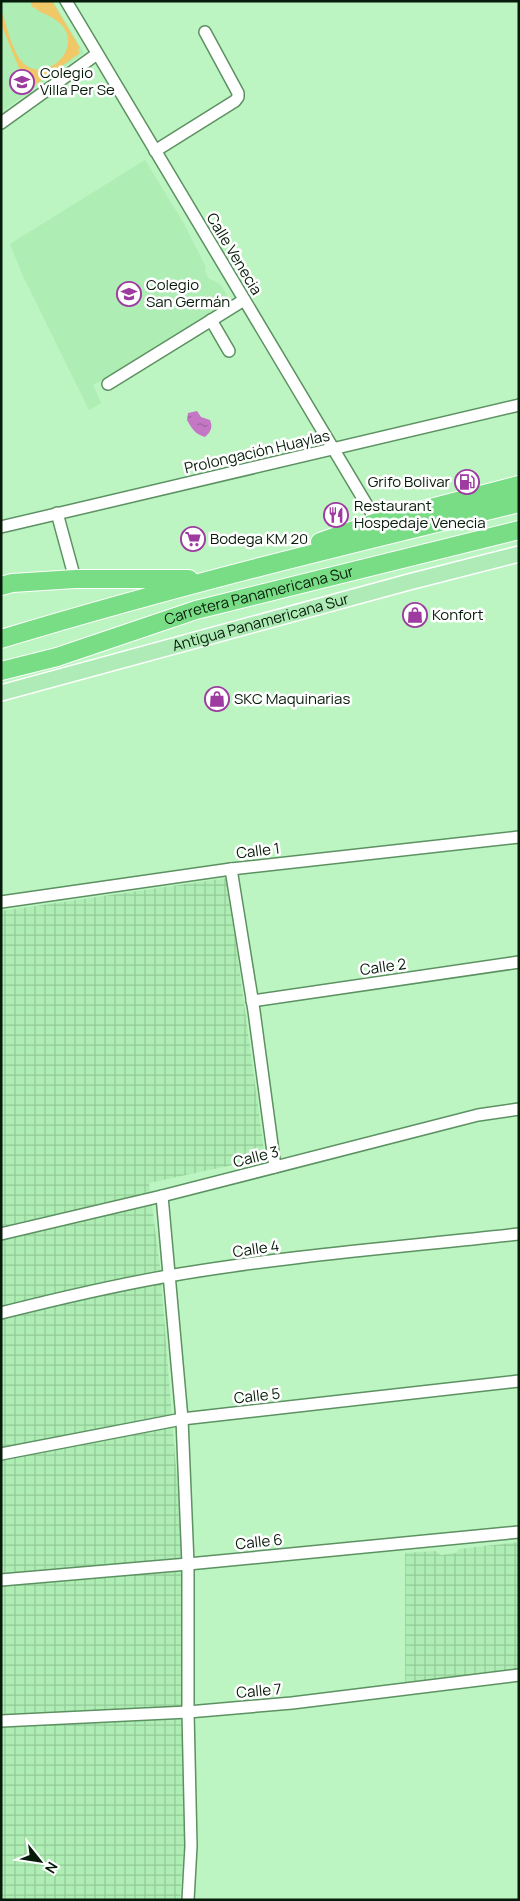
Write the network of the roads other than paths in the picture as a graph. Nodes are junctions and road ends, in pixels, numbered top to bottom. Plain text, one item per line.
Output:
1 (66, 1) edge
2 (205, 32) dead end
3 (97, 54) junction
4 (1, 123) edge
5 (155, 151) junction
6 (244, 300) junction
7 (210, 320) junction
8 (229, 351) dead end
9 (108, 384) dead end
10 (519, 405) edge
11 (333, 449) junction
12 (519, 485) edge
13 (519, 503) edge
14 (57, 513) junction
15 (376, 522) junction
16 (1, 527) edge
17 (519, 530) edge
18 (519, 554) edge
19 (235, 573) junction
20 (214, 578) junction
21 (75, 579) junction
22 (1, 586) edge
23 (1, 639) edge
24 (1, 671) edge
25 (1, 693) edge
26 (519, 837) edge
27 (231, 870) junction
28 (1, 902) edge
29 (519, 962) edge
30 (252, 1001) junction
31 (519, 1109) edge
32 (275, 1167) junction
33 (162, 1196) junction
34 (1, 1234) edge
35 (519, 1234) edge
36 (169, 1276) junction
37 (1, 1313) edge
38 (519, 1381) edge
39 (182, 1420) junction
40 (1, 1454) edge
41 (514, 1533) edge
42 (188, 1564) junction
43 (1, 1580) edge
44 (519, 1675) edge
45 (188, 1712) junction
46 (1, 1720) edge
47 (188, 1900) edge

1 - 3 street, Calle Venecia
2 - 5 street
3 - 4 street
3 - 5 street, Calle Venecia
5 - 6 street, Calle Venecia
6 - 7 street
6 - 11 street, Calle Venecia
7 - 8 street
7 - 9 street
10 - 11 street, Prolongación Huaylas
11 - 14 street, Prolongación Huaylas
11 - 15 street, Calle Venecia
12 - 15 highway
13 - 19 highway, Carretera Panamericana Sur
14 - 16 street, Prolongación Huaylas
14 - 21 street
15 - 19 highway
17 - 24 highway, Carretera Panamericana Sur
18 - 25 main road, Antigua Panamericana Sur
19 - 20 highway, Carretera Panamericana Sur
20 - 21 highway, Carretera Panamericana Sur
20 - 23 highway, Carretera Panamericana Sur
21 - 22 highway, Carretera Panamericana Sur
26 - 27 street, Calle 1
27 - 28 street, Calle 1
27 - 30 street
29 - 30 street, Calle 2
30 - 32 street
31 - 32 street, Calle 3
32 - 33 street, Calle 3
33 - 34 street, Calle 3
33 - 36 street
35 - 36 street, Calle 4
36 - 37 street, Calle 4
36 - 39 street
38 - 39 street, Calle 5
39 - 40 street, Calle 5
39 - 42 street
41 - 42 street, Calle 6
42 - 43 street
42 - 45 street
44 - 45 street, Calle 7
45 - 46 street, Calle 7
45 - 47 street

